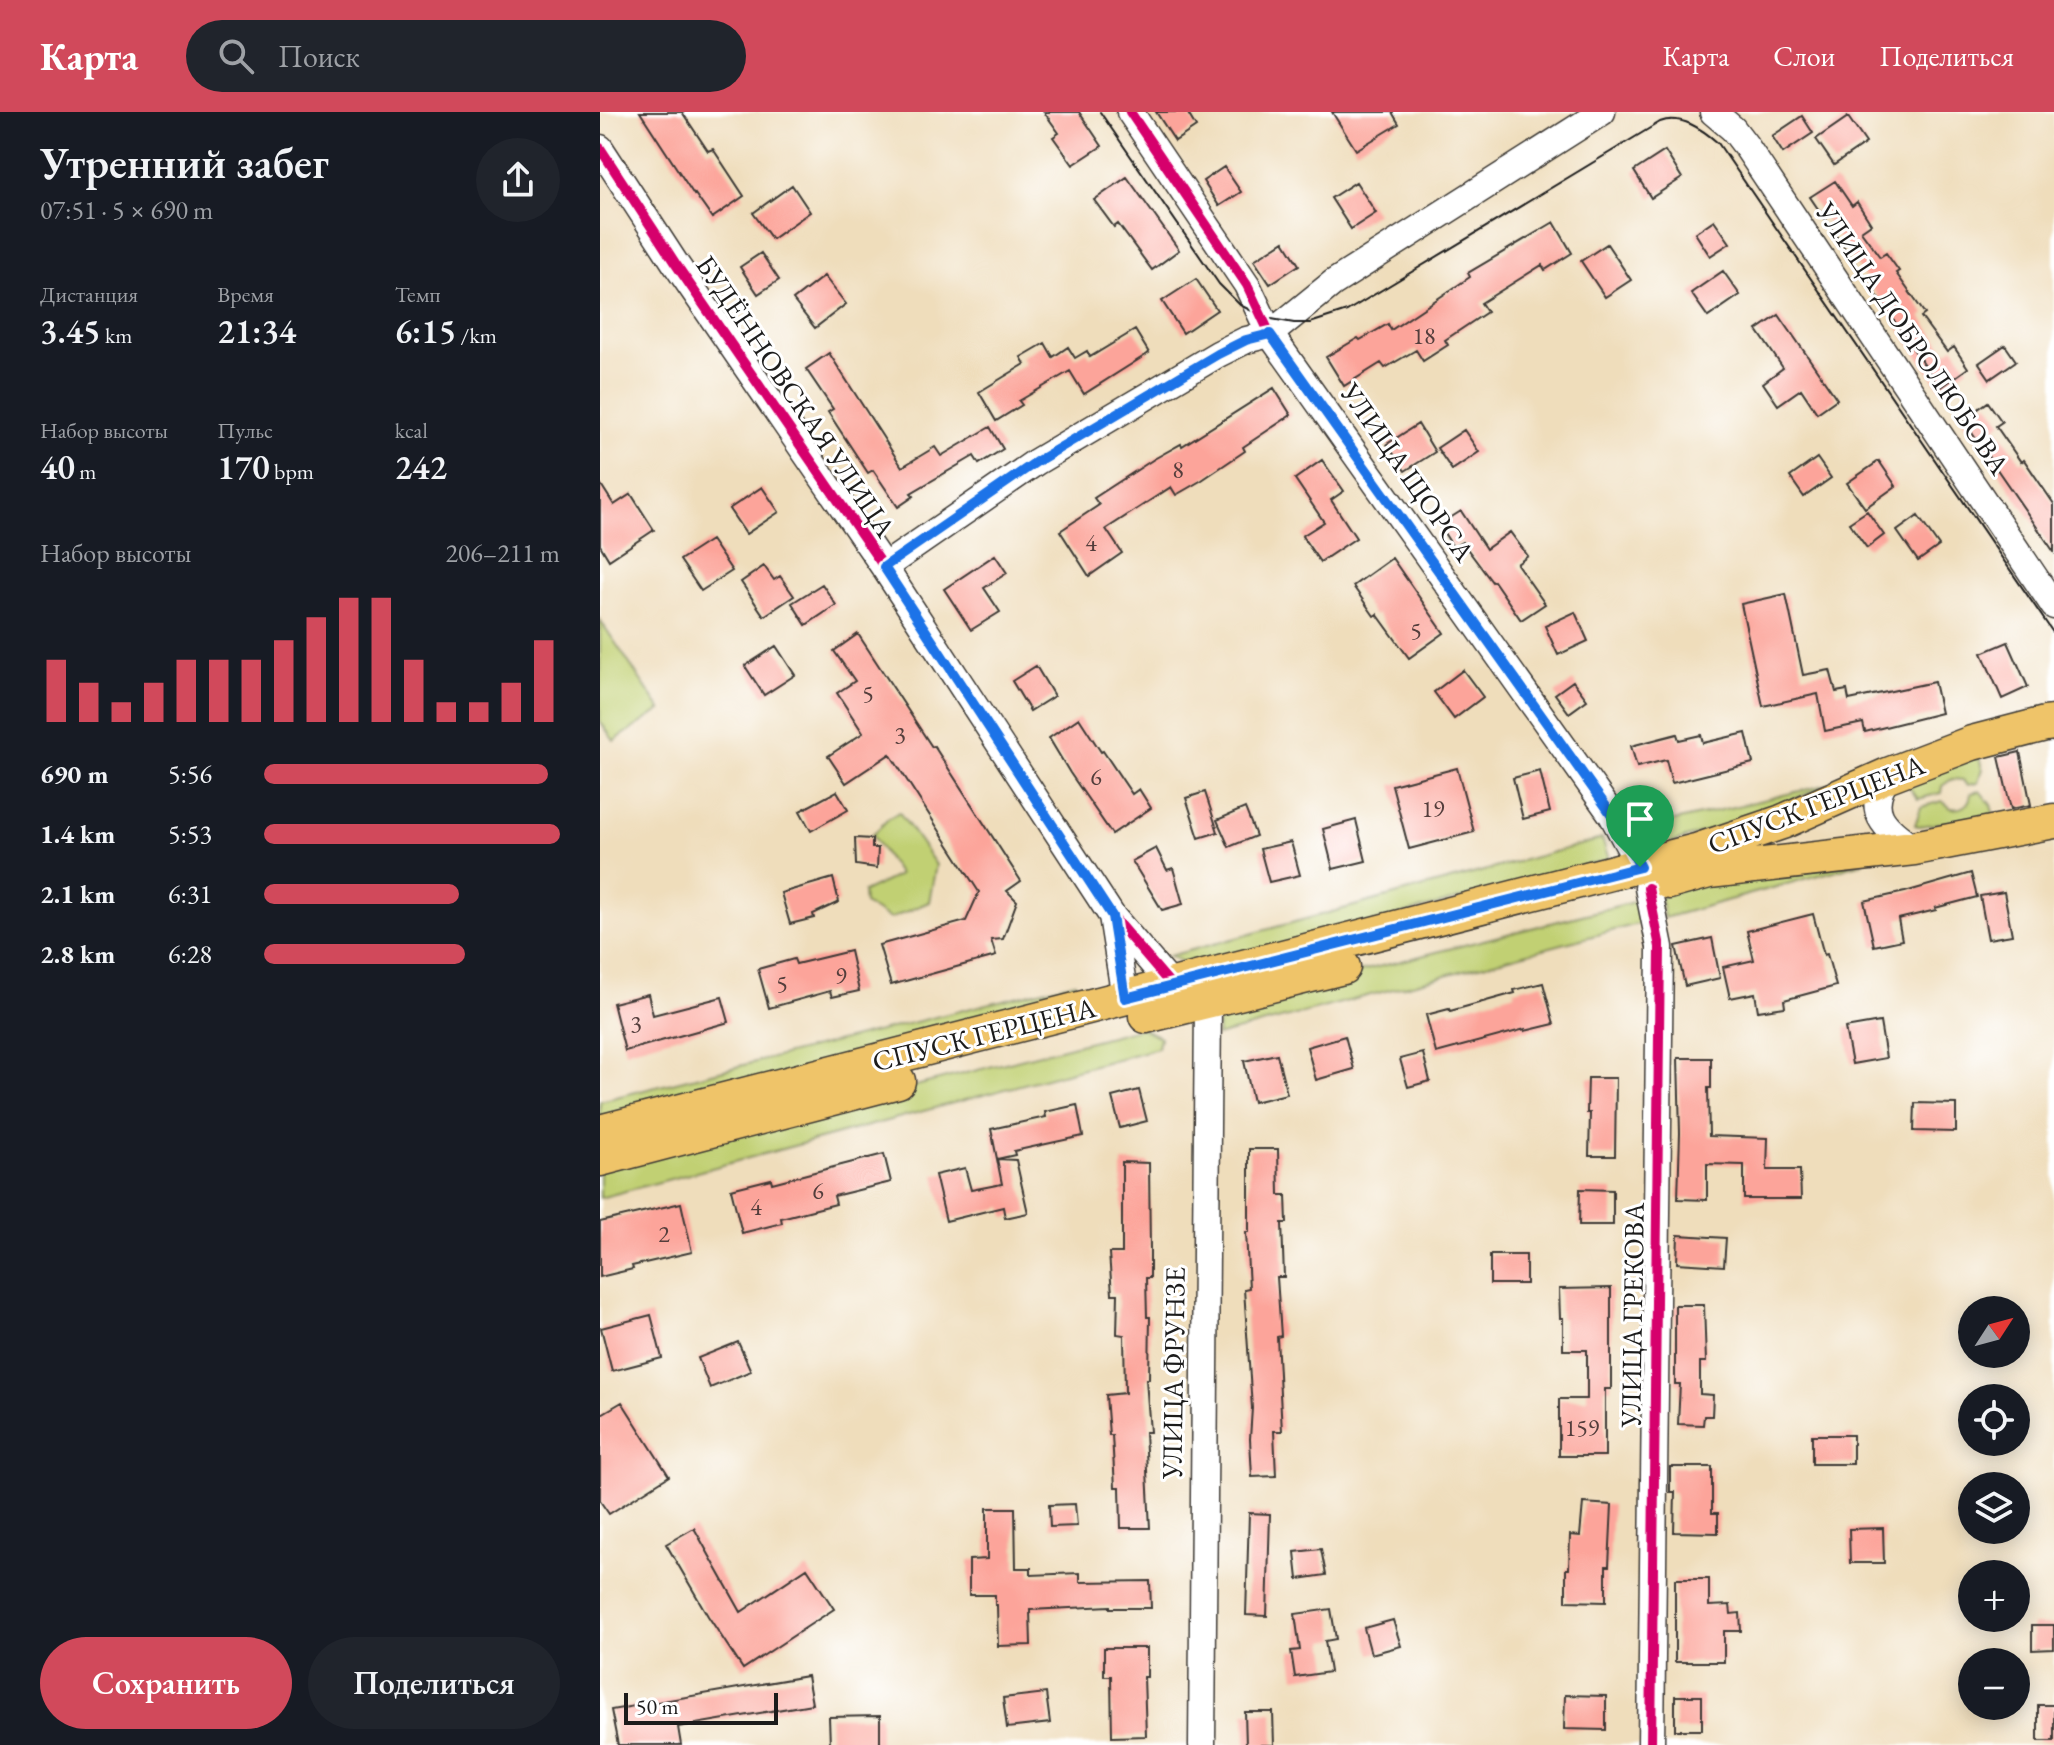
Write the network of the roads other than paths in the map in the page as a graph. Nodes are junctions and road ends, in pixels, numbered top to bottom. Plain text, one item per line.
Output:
1 (1130, 112) edge
2 (1602, 112) edge
3 (1713, 112) edge
4 (600, 148) edge
5 (1270, 334) junction
6 (884, 567) junction
7 (2054, 606) edge
8 (2054, 723) edge
9 (1888, 775) junction
10 (2054, 821) edge
11 (1914, 848) junction
12 (1644, 877) junction
13 (1112, 916) junction
14 (1172, 986) junction
15 (1125, 998) junction
16 (1208, 1002) junction
17 (600, 1132) edge
18 (600, 1159) edge
19 (1202, 1745) edge
20 (1651, 1745) edge

1 - 5 street, УЛИЦА ЩОРСА
2 - 5 street
3 - 7 street, УЛИЦА ДОБРОЛЮБОВА
4 - 6 street, БУДЁННОВСКАЯ УЛИЦА
5 - 6 street
5 - 12 street, УЛИЦА ЩОРСА
6 - 13 street, БУДЁННОВСКАЯ УЛИЦА
8 - 9 main road, СПУСК ГЕРЦЕНА
9 - 11 street
9 - 12 main road, СПУСК ГЕРЦЕНА
10 - 11 main road, СПУСК ГЕРЦЕНА
11 - 12 main road, СПУСК ГЕРЦЕНА
12 - 14 main road, СПУСК ГЕРЦЕНА
12 - 16 main road, СПУСК ГЕРЦЕНА
12 - 20 street, УЛИЦА ГРЕКОВА
13 - 14 street, БУДЁННОВСКАЯ УЛИЦА
13 - 15 street, БУДЁННОВСКАЯ УЛИЦА
14 - 15 main road, СПУСК ГЕРЦЕНА
15 - 17 main road, СПУСК ГЕРЦЕНА
16 - 18 main road, СПУСК ГЕРЦЕНА
16 - 19 street, УЛИЦА ФРУНЗЕ

